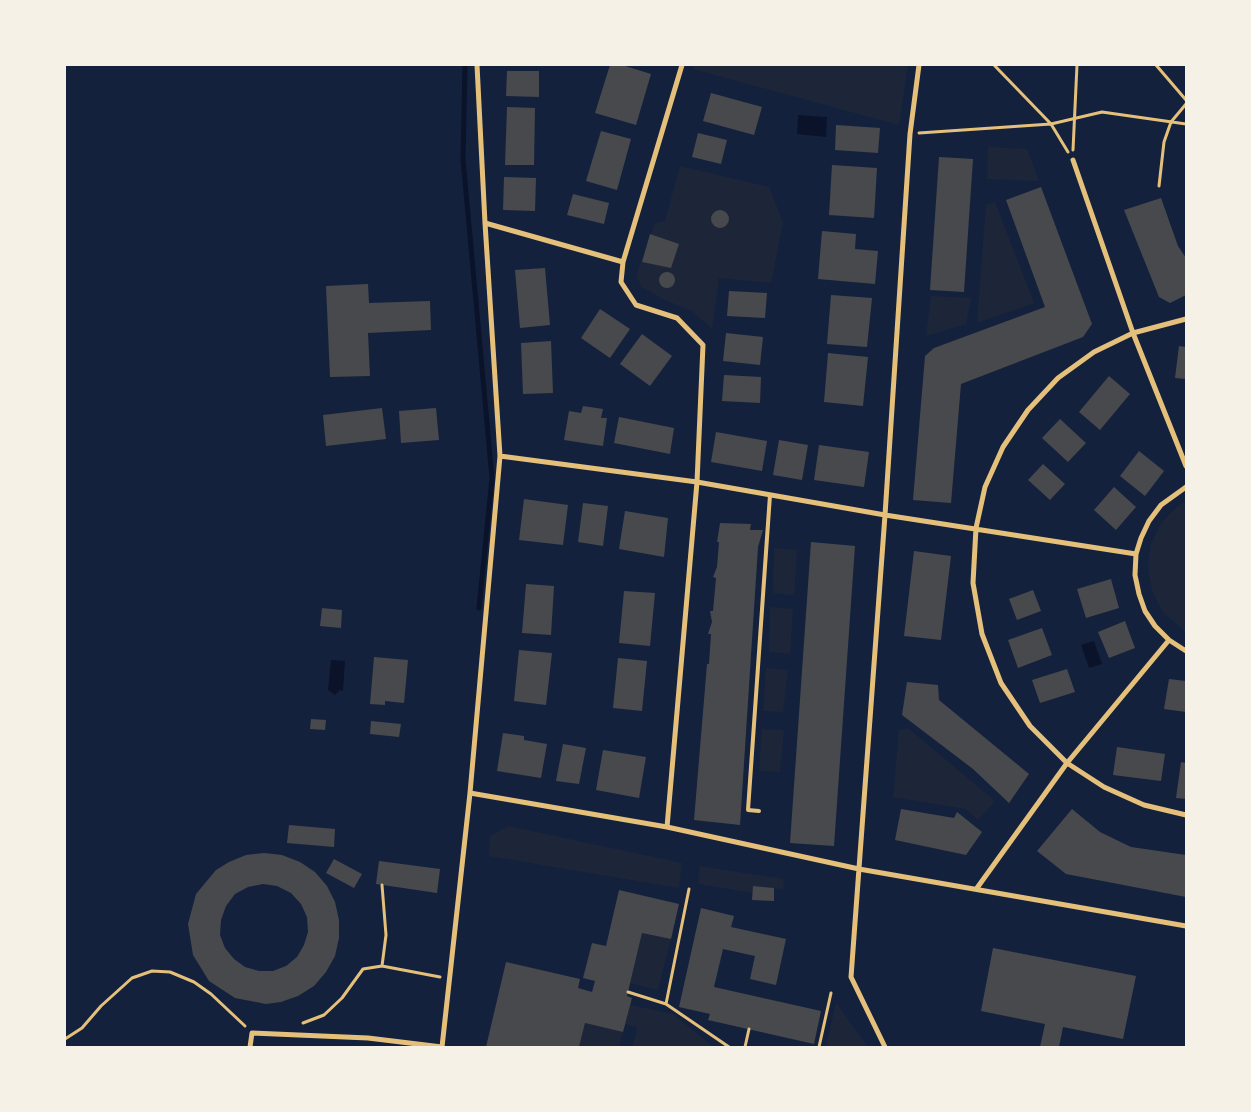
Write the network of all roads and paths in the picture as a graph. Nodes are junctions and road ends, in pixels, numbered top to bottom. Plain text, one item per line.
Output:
1 (477, 65) edge
2 (682, 65) edge
3 (919, 65) edge
4 (994, 65) edge
5 (1077, 65) edge
6 (1156, 65) edge
7 (1186, 102) edge
8 (1074, 117) junction
9 (1171, 122) junction
10 (1051, 124) junction
11 (1186, 124) edge
12 (910, 134) junction
13 (1073, 160) junction
14 (1159, 186) dead end
15 (485, 223) junction
16 (623, 262) junction
17 (1186, 319) edge
18 (1133, 332) junction
19 (500, 456) junction
20 (1186, 466) edge
21 (697, 482) junction
22 (1186, 487) edge
23 (770, 495) junction
24 (885, 515) junction
25 (976, 528) junction
26 (1136, 554) junction
27 (1169, 640) junction
28 (1186, 651) edge
29 (1067, 763) junction
30 (470, 793) junction
31 (759, 811) dead end
32 (1186, 815) edge
33 (667, 827) junction
34 (860, 869) junction
35 (382, 885) dead end
36 (977, 888) junction
37 (689, 889) dead end
38 (1186, 926) edge
39 (382, 966) junction
40 (448, 978) junction
41 (628, 992) dead end
42 (831, 993) dead end
43 (666, 1004) junction
44 (299, 1024) dead end
45 (749, 1029) dead end
46 (252, 1033) junction
47 (65, 1039) edge
48 (250, 1047) edge
49 (442, 1047) edge
50 (729, 1047) edge
51 (745, 1047) edge
52 (819, 1047) edge
53 (885, 1047) edge

1 - 15 street
2 - 16 street
3 - 12 street
4 - 10 path
5 - 8 path
6 - 7 path
7 - 9 path
8 - 9 path
8 - 10 path
8 - 13 path
9 - 11 path
9 - 14 path
10 - 12 path
10 - 13 path
12 - 24 street
13 - 18 street
15 - 16 street
15 - 19 street
16 - 21 street
17 - 18 street
18 - 20 street
18 - 25 street
19 - 21 street
19 - 30 street
21 - 23 street
21 - 33 street
22 - 26 street
23 - 24 street
23 - 31 lane
24 - 25 street
24 - 34 street
25 - 26 street
25 - 29 street
26 - 27 street
27 - 28 street
27 - 29 street
29 - 32 street
29 - 36 street
30 - 33 street
30 - 40 street
33 - 34 street
34 - 36 street
34 - 53 street
35 - 39 path
36 - 38 street
37 - 43 path
39 - 40 path
39 - 44 path
40 - 49 street
41 - 43 path
42 - 52 path
43 - 50 path
45 - 51 path
46 - 47 path
46 - 48 street
46 - 49 street

